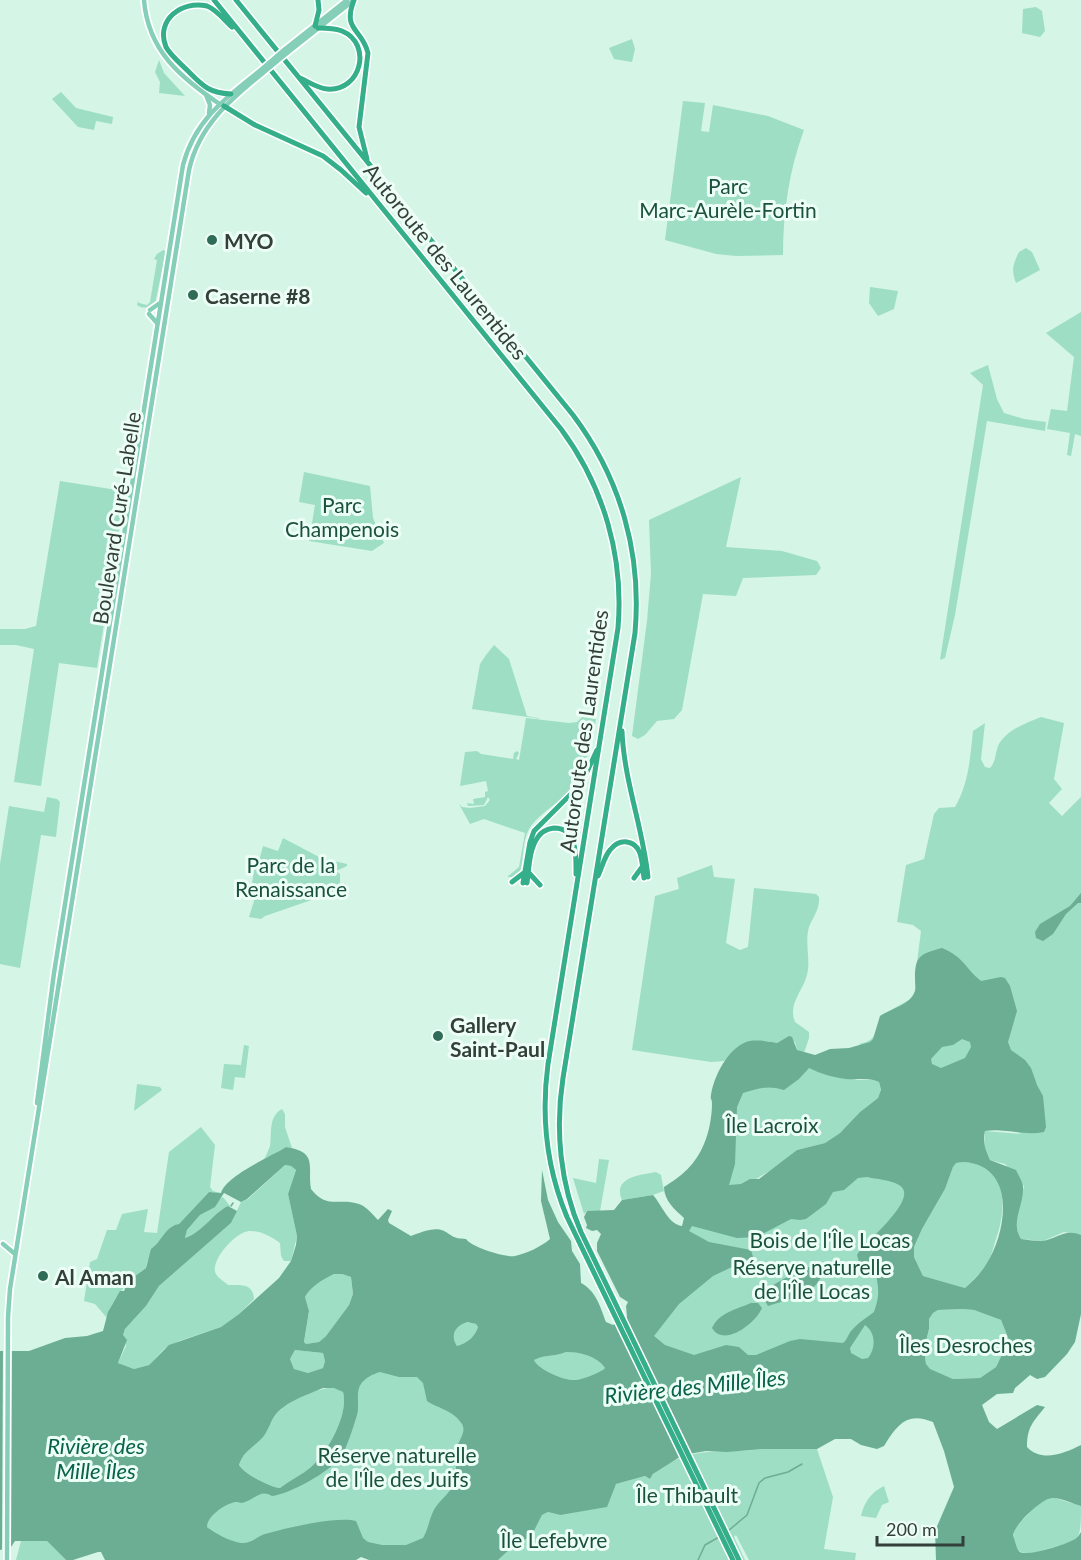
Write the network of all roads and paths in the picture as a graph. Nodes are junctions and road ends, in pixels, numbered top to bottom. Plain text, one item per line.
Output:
1 (144, 0) edge
2 (214, 0) edge
3 (236, 0) edge
4 (318, 0) edge
5 (347, 0) edge
6 (354, 0) edge
7 (316, 27) junction
8 (250, 45) junction
9 (263, 70) junction
10 (298, 76) junction
11 (231, 94) junction
12 (206, 95) junction
13 (222, 105) junction
14 (208, 114) junction
15 (368, 163) junction
16 (382, 208) junction
17 (160, 303) junction
18 (157, 323) junction
19 (622, 717) junction
20 (600, 743) junction
21 (642, 867) junction
22 (527, 873) junction
23 (634, 878) dead end
24 (512, 882) dead end
25 (525, 883) dead end
26 (540, 885) dead end
27 (594, 888) junction
28 (576, 892) junction
29 (38, 1109) junction
30 (3, 1244) dead end
31 (15, 1254) junction
32 (618, 1317) junction
33 (6, 1560) edge
34 (733, 1560) edge
35 (739, 1560) edge

1 - 12 main road
2 - 8 highway, Autoroute des Laurentides
3 - 10 highway, Autoroute des Laurentides
4 - 7 highway
5 - 7 main road, Boulevard Curé-Labelle
6 - 7 main road, Boulevard Curé-Labelle
6 - 15 highway
7 - 9 main road, Boulevard Curé-Labelle, bridge
7 - 10 highway
8 - 11 highway
8 - 16 highway, Autoroute des Laurentides
9 - 11 main road, Boulevard Curé-Labelle
9 - 13 main road, Boulevard Curé-Labelle
10 - 15 highway, Autoroute des Laurentides
11 - 13 main road, Boulevard Curé-Labelle
12 - 13 main road
12 - 14 main road
13 - 14 main road, Boulevard Curé-Labelle
13 - 16 highway
13 - 29 main road, Boulevard Curé-Labelle
14 - 17 main road, Boulevard Curé-Labelle
15 - 19 highway, Autoroute des Laurentides
16 - 20 highway, Autoroute des Laurentides
17 - 18 main road, Boulevard Curé-Labelle
17 - 18 main road
18 - 29 main road, Boulevard Curé-Labelle
19 - 21 highway
19 - 27 highway, Autoroute des Laurentides
20 - 22 highway
20 - 28 highway, Autoroute des Laurentides
21 - 23 highway
21 - 27 highway
22 - 24 highway
22 - 25 highway
22 - 26 highway
22 - 28 highway
27 - 32 highway, Autoroute des Laurentides
28 - 32 highway, Autoroute des Laurentides
29 - 31 main road, Boulevard Curé-Labelle
30 - 31 main road
31 - 33 main road, Boulevard Curé-Labelle
32 - 34 highway, Autoroute des Laurentides
32 - 35 highway, Autoroute des Laurentides

